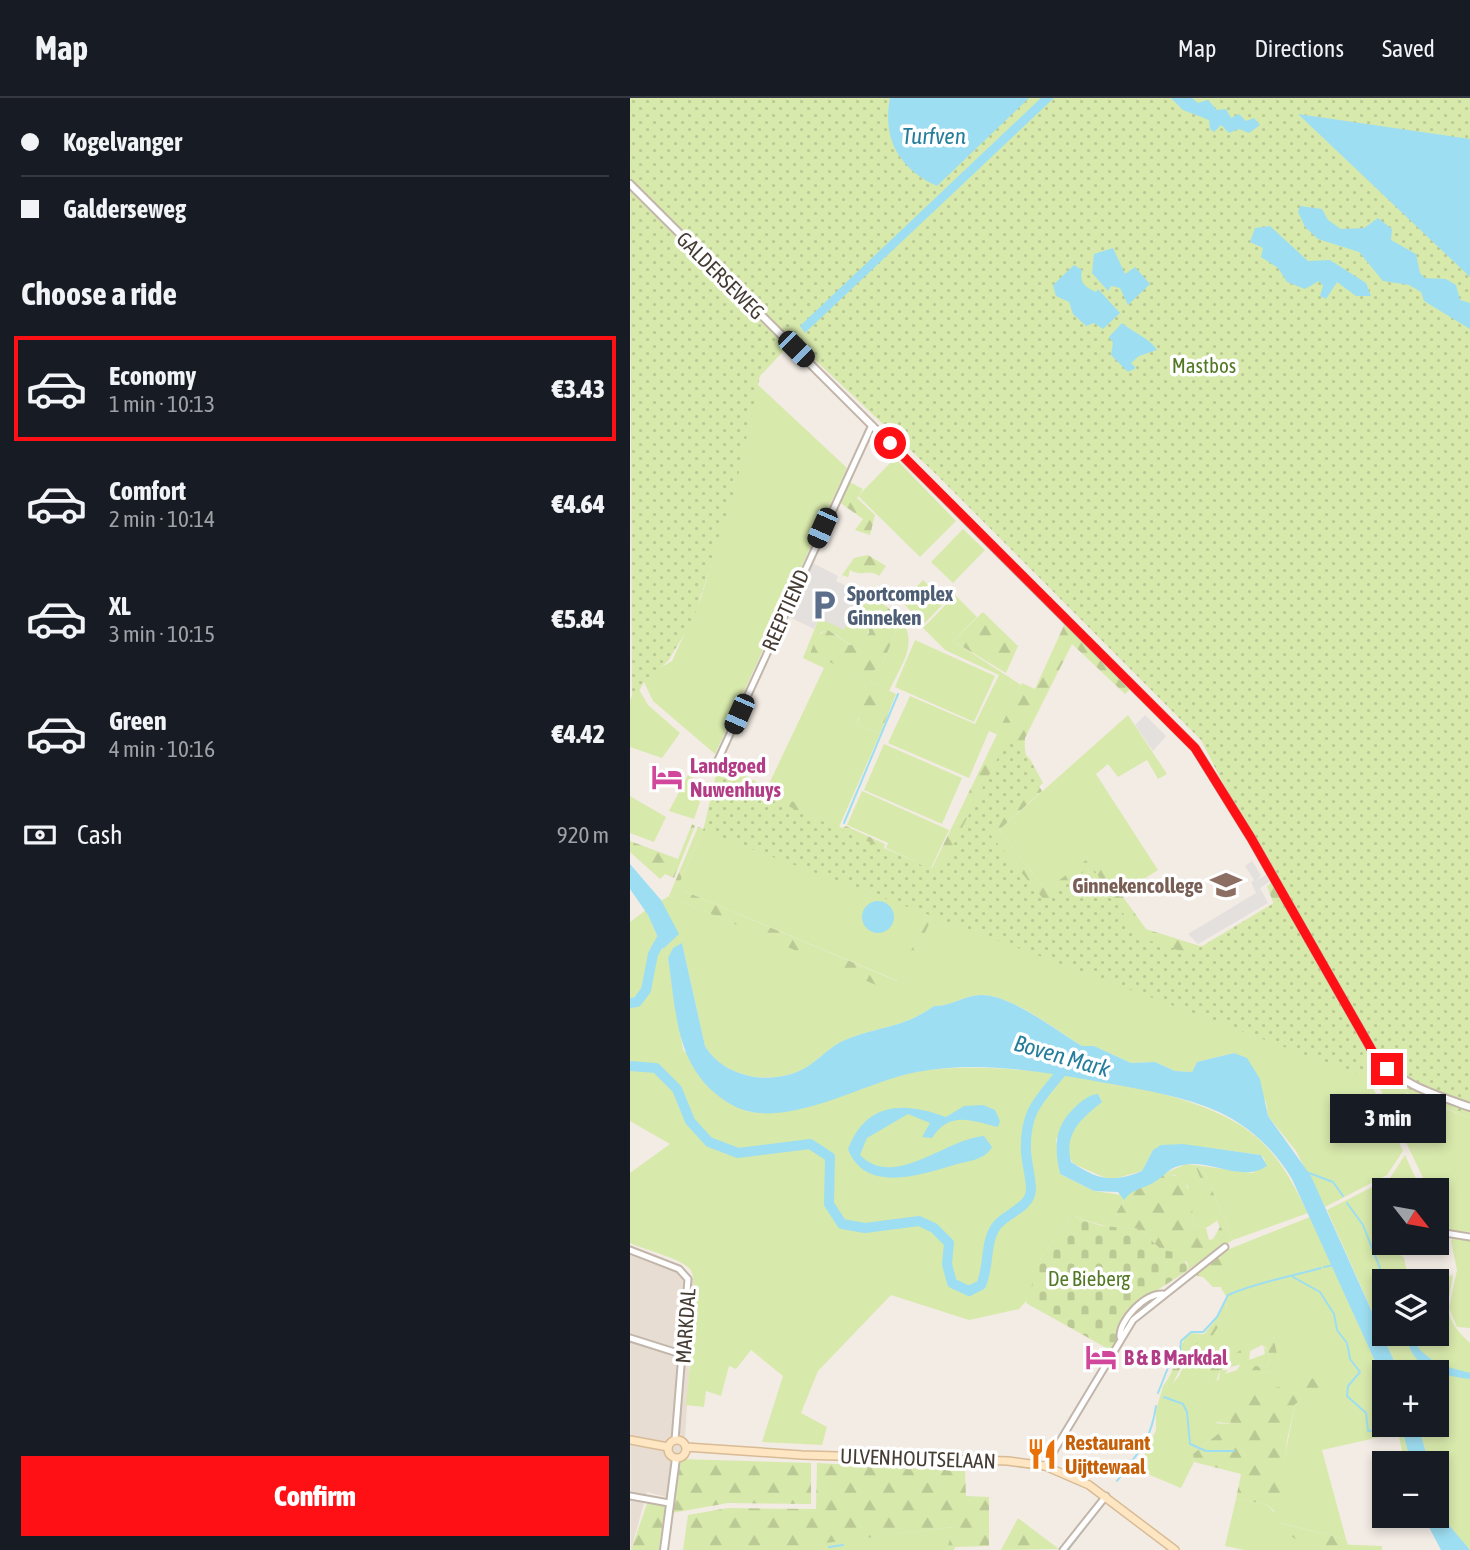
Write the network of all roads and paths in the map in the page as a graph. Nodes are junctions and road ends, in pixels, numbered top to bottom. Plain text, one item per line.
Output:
1 (630, 184) edge
2 (872, 425) junction
3 (718, 760) dead end
4 (1470, 1107) edge
5 (1449, 1234) edge
6 (1470, 1237) edge
7 (1225, 1247) dead end
8 (630, 1250) edge
9 (630, 1338) edge
10 (684, 1355) junction
11 (630, 1440) edge
12 (675, 1440) junction
13 (667, 1447) junction
14 (686, 1447) junction
15 (676, 1458) junction
16 (1045, 1466) junction
17 (630, 1496) edge
18 (1106, 1496) junction
19 (670, 1503) junction
20 (664, 1550) edge
21 (1063, 1550) edge
22 (1175, 1550) edge

1 - 2 street, GALDERSEWEG
2 - 3 street, REEPTIEND
2 - 4 street, GALDERSEWEG
5 - 6 street
7 - 16 street
8 - 10 street, MARKDAL
9 - 10 street
10 - 12 street, MARKDAL
11 - 13 main road
12 - 13 main road
12 - 14 main road
13 - 15 main road
14 - 15 main road
14 - 16 main road, ULVENHOUTSELAAN
15 - 19 street
16 - 18 main road, ULVENHOUTSELAAN
17 - 19 street
18 - 21 street
18 - 22 main road, ULVENHOUTSELAAN
19 - 20 street

